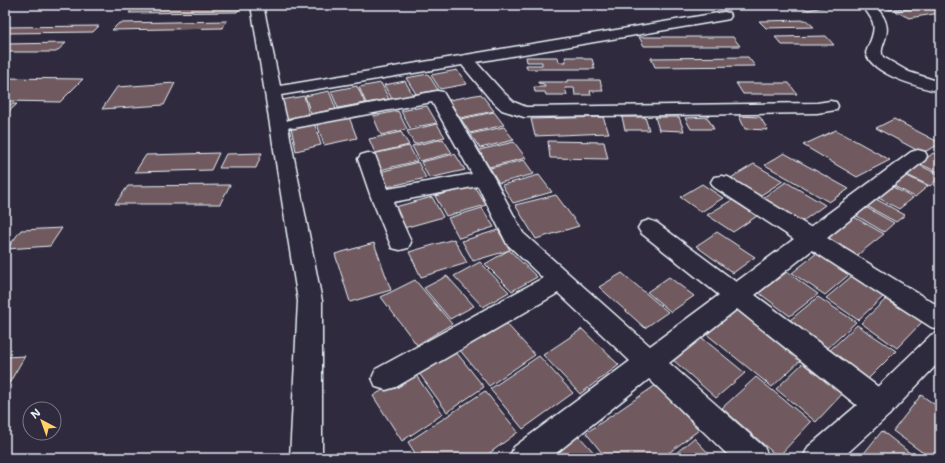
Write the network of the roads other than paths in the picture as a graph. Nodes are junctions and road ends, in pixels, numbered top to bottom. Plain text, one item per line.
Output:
1 (257, 5) edge
2 (867, 5) edge
3 (724, 16) dead end
4 (465, 59) junction
5 (940, 87) edge
6 (272, 92) junction
7 (830, 106) dead end
8 (294, 123) dead end
9 (918, 156) dead end
10 (368, 159) dead end
11 (484, 178) junction
12 (721, 182) dead end
13 (381, 197) junction
14 (649, 228) dead end
15 (811, 238) junction
16 (400, 242) dead end
17 (560, 280) junction
18 (736, 296) junction
19 (940, 320) edge
20 (940, 343) edge
21 (650, 362) junction
22 (386, 378) dead end
23 (879, 405) junction
24 (306, 458) edge
25 (525, 458) edge
26 (753, 458) edge
27 (819, 458) edge

1 - 6 street
2 - 5 street
3 - 4 street
4 - 6 street
4 - 7 street
6 - 24 street
8 - 11 street
9 - 15 street
10 - 13 street
11 - 13 street
11 - 17 street
12 - 15 street
13 - 16 street
14 - 18 street
15 - 18 street
15 - 19 street
17 - 21 street
17 - 22 street
18 - 21 street
18 - 23 street
20 - 23 street
21 - 25 street
21 - 26 street
23 - 27 street

